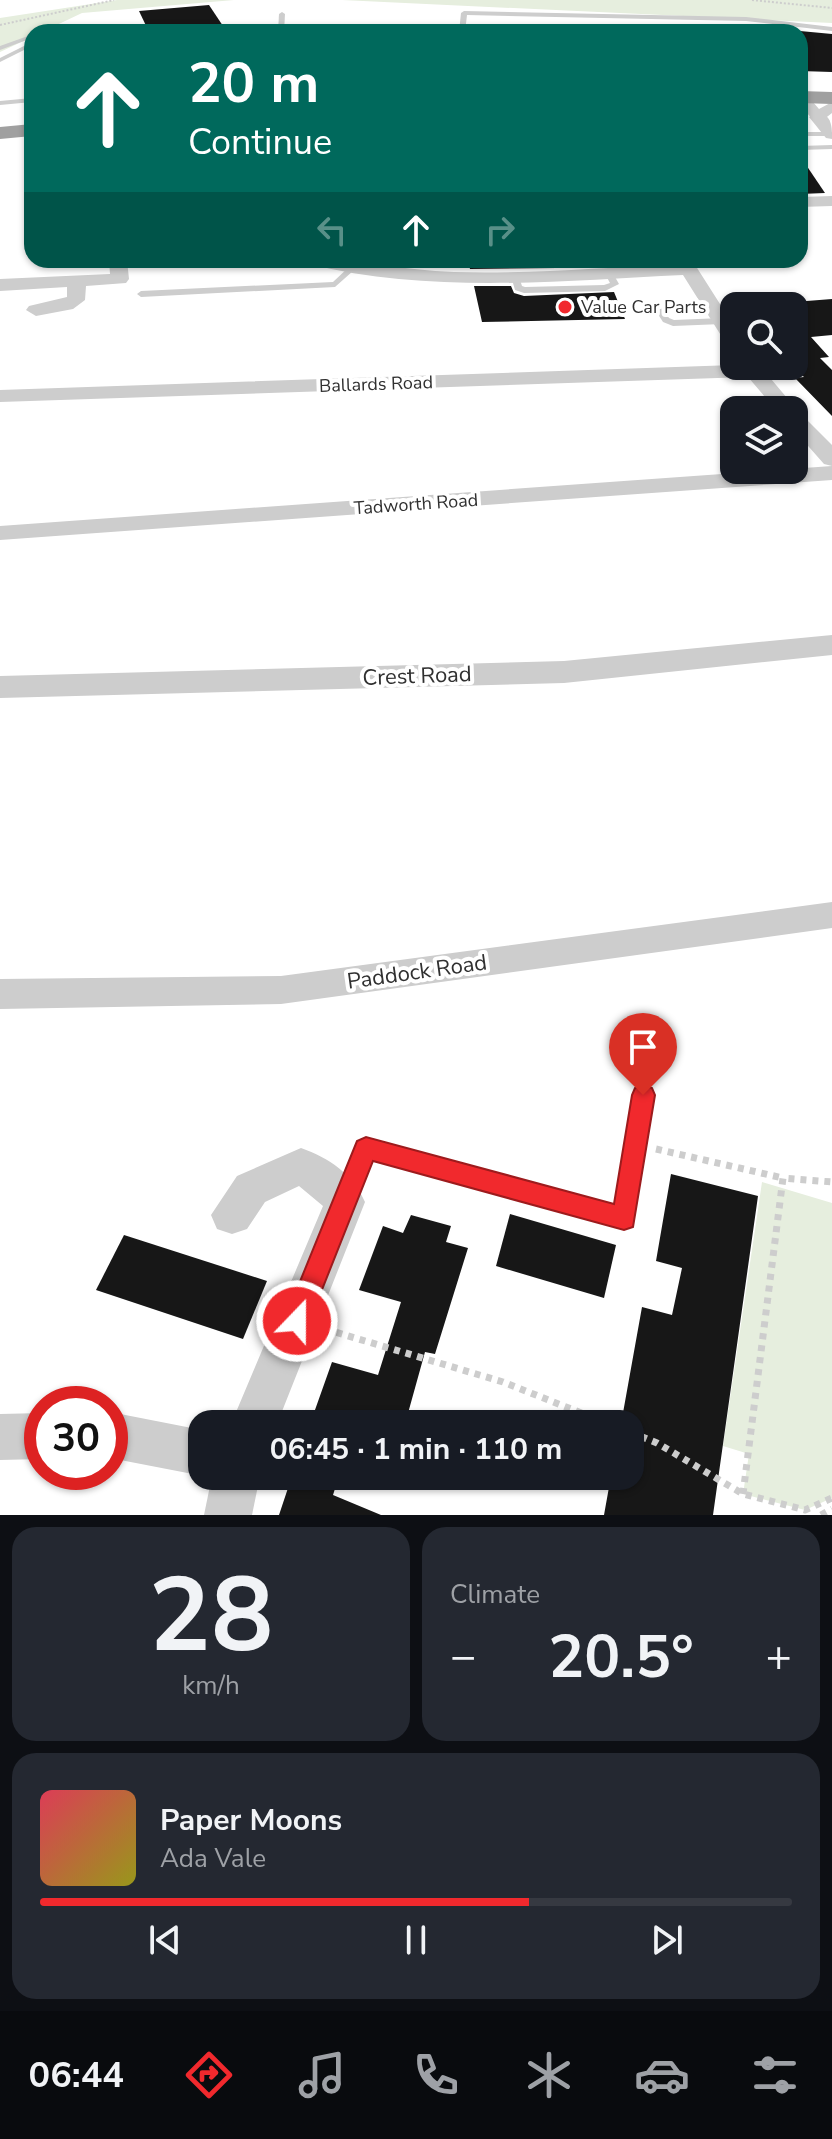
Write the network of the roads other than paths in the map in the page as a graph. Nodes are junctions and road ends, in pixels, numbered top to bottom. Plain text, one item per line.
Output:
1 (282, 14) dead end
2 (281, 24) edge
3 (463, 24) edge
4 (792, 24) edge
5 (808, 26) edge
6 (828, 28) edge
7 (24, 39) edge
8 (0, 48) edge
9 (24, 48) edge
10 (0, 60) edge
11 (832, 84) edge
12 (808, 88) edge
13 (808, 91) edge
14 (832, 95) edge
15 (808, 99) edge
16 (24, 101) edge
17 (0, 103) edge
18 (24, 122) edge
19 (828, 123) edge
20 (0, 125) edge
21 (24, 131) edge
22 (808, 131) edge
23 (0, 133) edge
24 (832, 147) edge
25 (808, 148) edge
26 (832, 201) edge
27 (808, 202) edge
28 (119, 268) edge
29 (346, 268) edge
30 (647, 268) edge
31 (689, 268) edge
32 (350, 269) junction
33 (77, 281) junction
34 (0, 285) edge
35 (141, 294) dead end
36 (658, 308) dead end
37 (36, 310) dead end
38 (720, 318) edge
39 (720, 321) edge
40 (720, 369) edge
41 (761, 380) edge
42 (0, 396) edge
43 (775, 396) edge
44 (808, 432) edge
45 (832, 459) edge
46 (832, 473) edge
47 (0, 533) edge
48 (832, 645) edge
49 (0, 687) edge
50 (832, 915) edge
51 (0, 994) edge
52 (643, 1095) dead end
53 (345, 1202) junction
54 (232, 1215) dead end
55 (260, 1410) edge
56 (24, 1436) edge
57 (0, 1437) edge
58 (128, 1439) edge
59 (188, 1450) edge
60 (233, 1490) edge
61 (228, 1515) edge

1 - 2 lane
3 - 4 lane
5 - 6 lane
7 - 8 lane
9 - 10 lane
11 - 12 highway
13 - 14 highway
15 - 19 street
16 - 17 lane
18 - 20 highway
19 - 22 lane
21 - 23 highway
24 - 25 lane
26 - 27 street
28 - 33 street
29 - 32 street
30 - 32 street
31 - 38 street
32 - 35 lane
33 - 34 street
33 - 37 street
36 - 39 lane
40 - 42 street, Ballards Road
41 - 43 street
44 - 45 street
46 - 47 street, Tadworth Road
48 - 49 street, Crest Road
50 - 51 street, Paddock Road
52 - 53 lane
53 - 54 street
53 - 55 street
56 - 57 street
58 - 59 street
60 - 61 street

